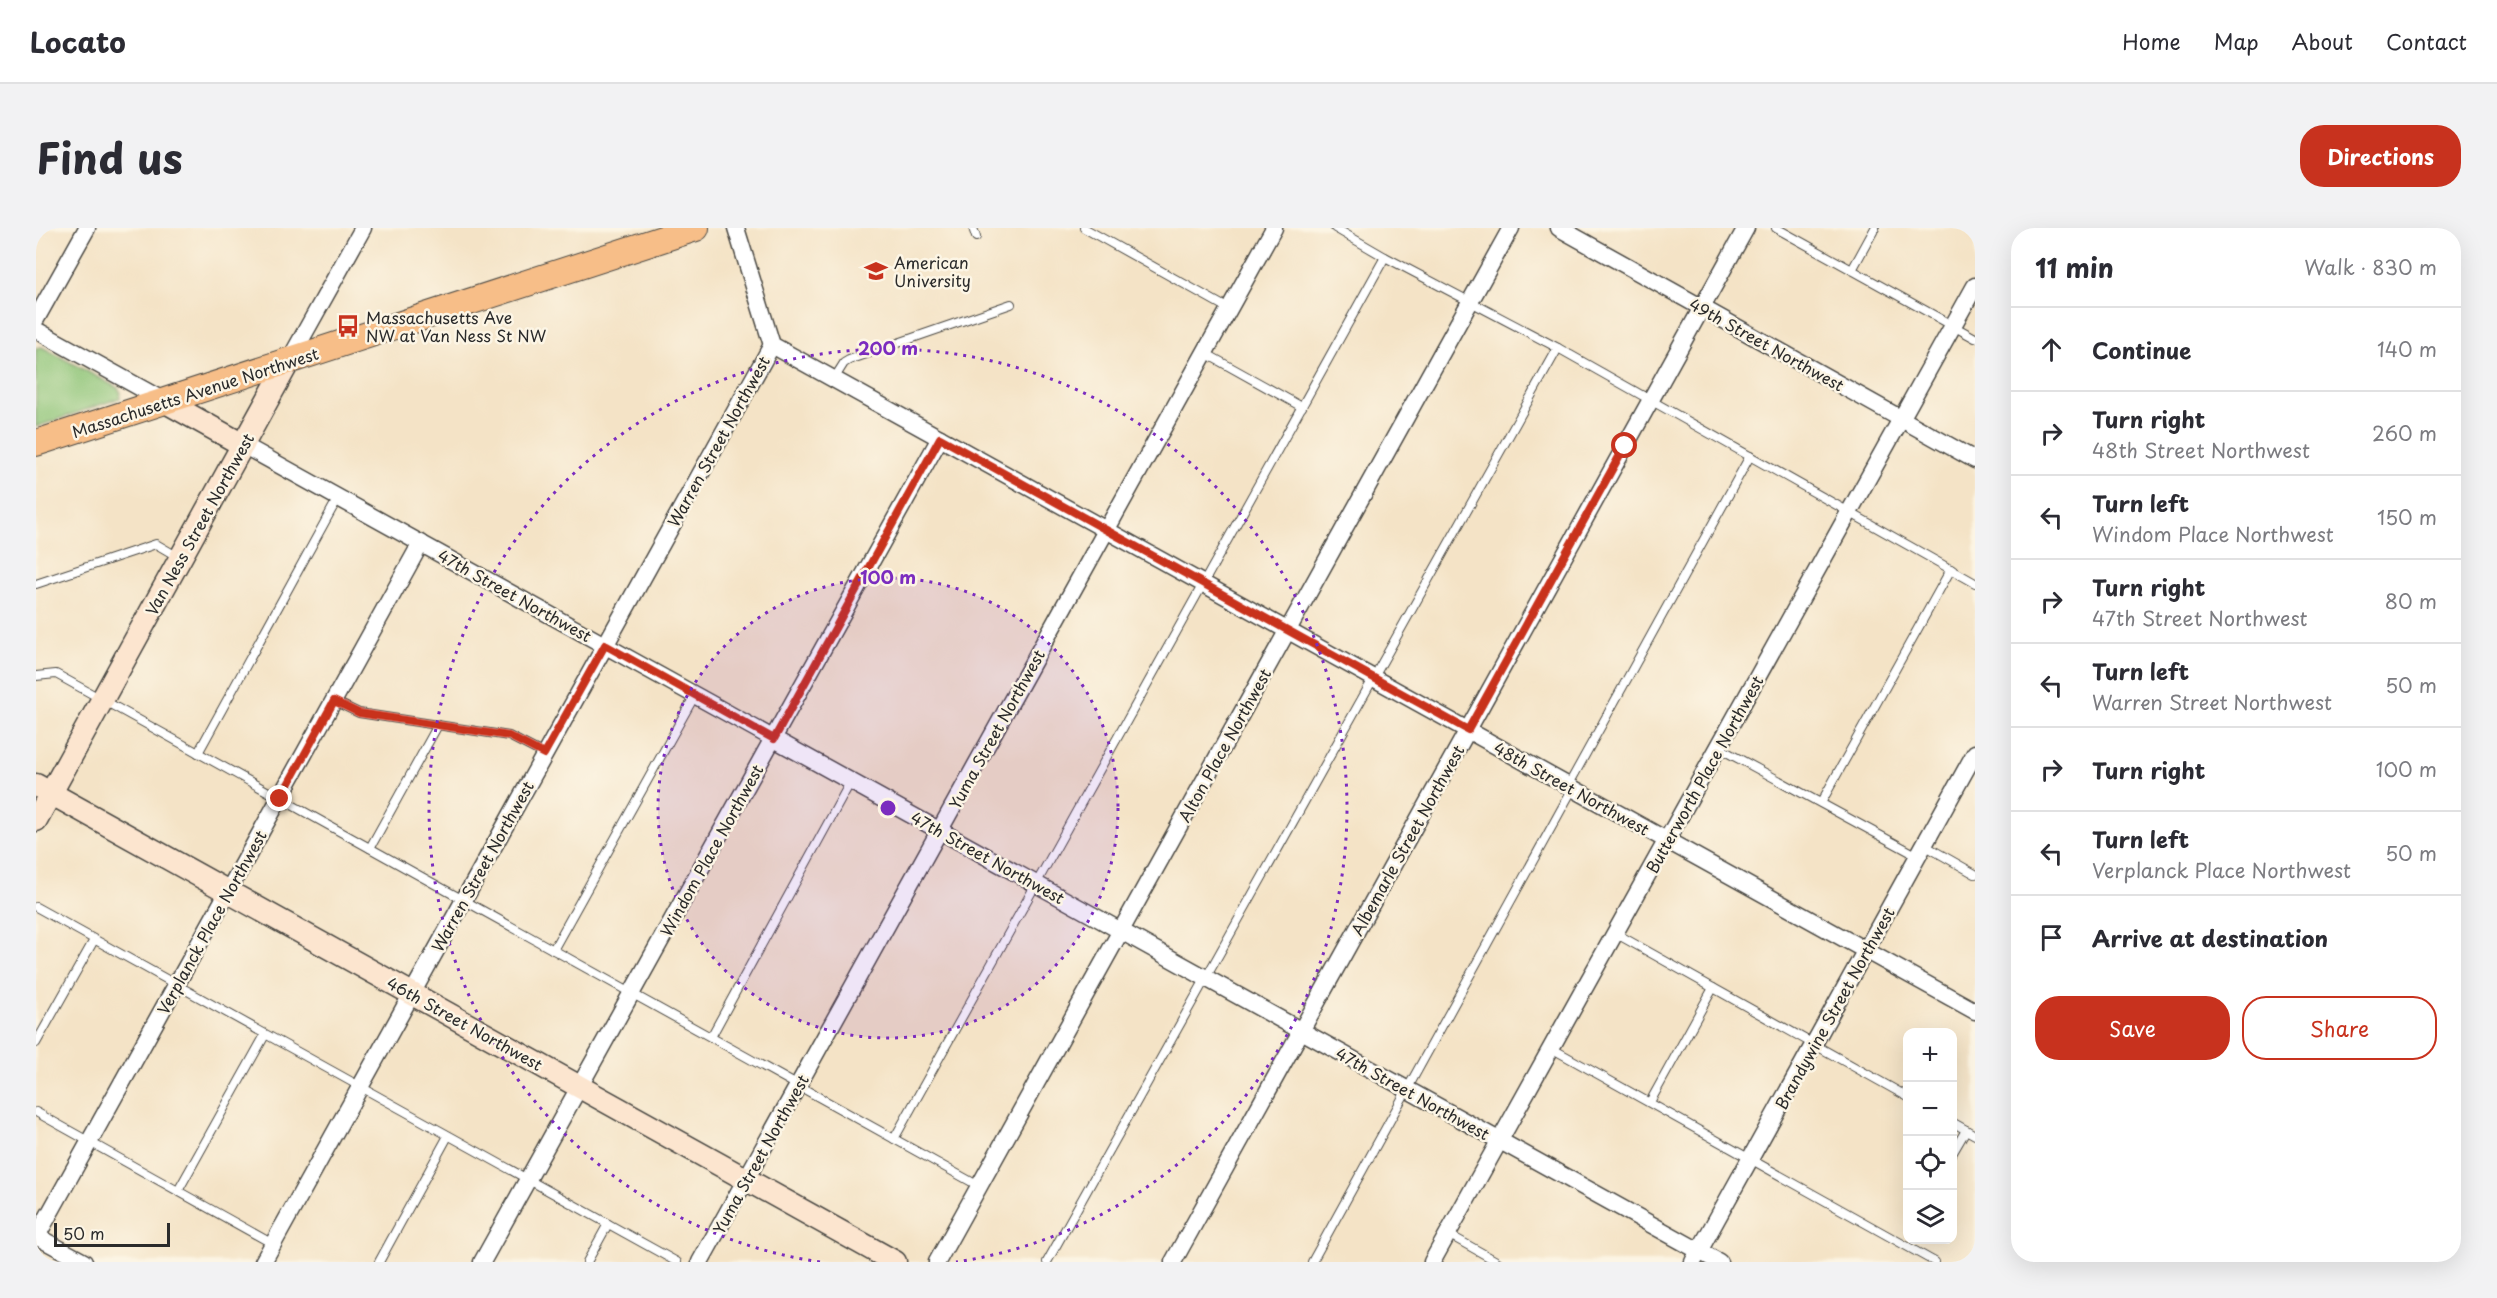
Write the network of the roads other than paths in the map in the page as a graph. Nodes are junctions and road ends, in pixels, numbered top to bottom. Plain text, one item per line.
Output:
1 (363, 228) edge
2 (696, 228) edge
3 (736, 228) edge
4 (1084, 228) edge
5 (1274, 228) edge
6 (1335, 228) edge
7 (1511, 228) edge
8 (1559, 228) edge
9 (1746, 228) edge
10 (1776, 228) edge
11 (1875, 228) edge
12 (83, 229) edge
13 (1385, 257) junction
14 (1852, 270) junction
15 (1975, 286) edge
16 (1470, 301) junction
17 (1011, 304) dead end
18 (1702, 307) junction
19 (1229, 309) junction
20 (36, 320) edge
21 (1953, 325) junction
22 (36, 330) edge
23 (1975, 338) edge
24 (772, 345) junction
25 (1558, 348) junction
26 (1205, 353) junction
27 (289, 361) junction
28 (834, 379) junction
29 (1651, 400) junction
30 (166, 402) junction
31 (1302, 407) junction
32 (1901, 418) junction
33 (940, 438) junction
34 (36, 443) edge
35 (243, 445) junction
36 (1750, 456) junction
37 (1975, 460) edge
38 (338, 498) junction
39 (1850, 512) junction
40 (1106, 530) junction
41 (421, 543) junction
42 (181, 558) junction
43 (1952, 569) junction
44 (1203, 583) junction
45 (1975, 583) edge
46 (36, 584) edge
47 (1287, 630) junction
48 (605, 645) junction
49 (36, 676) edge
50 (1373, 678) junction
51 (695, 695) junction
52 (102, 700) junction
53 (334, 701) junction
54 (438, 725) junction
55 (1468, 730) junction
56 (774, 739) junction
57 (1719, 748) junction
58 (198, 753) junction
59 (1975, 753) edge
60 (544, 754) junction
61 (851, 782) junction
62 (1570, 787) junction
63 (43, 789) edge
64 (280, 799) junction
65 (1821, 803) junction
66 (36, 820) edge
67 (939, 830) junction
68 (1667, 840) junction
69 (370, 848) junction
70 (1921, 851) junction
71 (1975, 874) edge
72 (1037, 884) junction
73 (228, 892) junction
74 (464, 900) junction
75 (36, 907) edge
76 (1122, 931) junction
77 (1615, 933) junction
78 (94, 940) junction
79 (553, 950) junction
80 (1866, 951) junction
81 (1206, 978) junction
82 (176, 986) junction
83 (1713, 988) junction
84 (412, 993) junction
85 (631, 993) junction
86 (1975, 1011) edge
87 (1301, 1031) junction
88 (265, 1035) junction
89 (711, 1037) junction
90 (36, 1043) edge
91 (1814, 1044) junction
92 (1551, 1048) junction
93 (798, 1085) junction
94 (579, 1087) junction
95 (360, 1088) junction
96 (1407, 1089) junction
97 (1903, 1094) edge
98 (1650, 1102) junction
99 (36, 1112) edge
100 (1957, 1124) edge
101 (1966, 1130) junction
102 (1975, 1135) edge
103 (448, 1136) junction
104 (894, 1139) junction
105 (1500, 1141) junction
106 (90, 1142) junction
107 (1957, 1147) edge
108 (1751, 1158) junction
109 (746, 1179) junction
110 (527, 1180) junction
111 (979, 1186) junction
112 (178, 1191) junction
113 (608, 1224) junction
114 (1448, 1234) junction
115 (36, 1237) edge
116 (1902, 1243) joint
117 (273, 1244) junction
118 (1696, 1257) edge
119 (84, 1262) edge
120 (263, 1262) edge
121 (379, 1262) edge
122 (482, 1262) edge
123 (587, 1262) edge
124 (677, 1262) edge
125 (700, 1262) edge
126 (895, 1262) edge
127 (937, 1262) edge
128 (1047, 1262) edge
129 (1173, 1262) edge
130 (1312, 1262) edge
131 (1432, 1262) edge
132 (1498, 1262) edge
133 (1719, 1262) edge
134 (1935, 1262) edge

1 - 27 street, Van Ness Street Northwest
2 - 27 main road, Massachusetts Avenue Northwest
3 - 24 street
4 - 19 lane
5 - 19 street, Yuma Street Northwest
6 - 13 lane
7 - 16 street, Alton Place Northwest
8 - 18 street, 49th Street Northwest
9 - 18 street, Albemarle Street Northwest
10 - 14 lane
11 - 14 lane
12 - 20 street
13 - 16 lane
13 - 31 lane
14 - 21 lane
15 - 21 street, Butterworth Place Northwest
16 - 25 lane
16 - 47 street, Alton Place Northwest
17 - 28 lane
18 - 29 street, Albemarle Street Northwest
18 - 32 street, 49th Street Northwest
19 - 26 street, Yuma Street Northwest
21 - 23 lane
21 - 32 street, Butterworth Place Northwest
22 - 30 street, 47th Street Northwest
24 - 28 street, 48th Street Northwest
24 - 48 street, Warren Street Northwest
25 - 29 lane
25 - 50 lane
26 - 31 lane
26 - 40 street, Yuma Street Northwest
27 - 30 main road, Massachusetts Avenue Northwest
27 - 35 street, Van Ness Street Northwest
28 - 33 street, 48th Street Northwest
29 - 36 lane
29 - 55 street, Albemarle Street Northwest
30 - 34 main road, Massachusetts Avenue Northwest
30 - 35 street, 47th Street Northwest
31 - 44 lane
32 - 37 street, 49th Street Northwest
32 - 39 street, Butterworth Place Northwest
33 - 40 street, 48th Street Northwest
33 - 56 street, Windom Place Northwest
35 - 38 street, 47th Street Northwest
35 - 42 street, Van Ness Street Northwest
36 - 39 lane
36 - 62 lane
38 - 41 street, 47th Street Northwest
38 - 58 lane
39 - 43 lane
39 - 57 street, Butterworth Place Northwest
40 - 44 street, 48th Street Northwest
40 - 67 street, Yuma Street Northwest
41 - 48 street, 47th Street Northwest
41 - 53 street, Verplanck Place Northwest
42 - 46 lane
42 - 52 street, Van Ness Street Northwest
43 - 45 lane
43 - 65 lane
44 - 47 street, 48th Street Northwest
44 - 72 lane
47 - 50 street, 48th Street Northwest
47 - 76 street, Alton Place Northwest
48 - 51 street, 47th Street Northwest
48 - 60 street, Warren Street Northwest
49 - 52 lane
50 - 55 street, 48th Street Northwest
50 - 81 lane
51 - 56 street, 47th Street Northwest
51 - 79 lane
52 - 58 lane
52 - 63 street, Van Ness Street Northwest
53 - 54 lane
53 - 64 street, Verplanck Place Northwest
54 - 60 lane
54 - 69 lane
55 - 62 street, 48th Street Northwest
55 - 87 street, Albemarle Street Northwest
56 - 61 street, 47th Street Northwest
56 - 85 street, Windom Place Northwest
57 - 65 lane
57 - 68 street, Butterworth Place Northwest
58 - 64 lane
59 - 70 street, Brandywine Street Northwest
60 - 74 street, Warren Street Northwest
61 - 67 street, 47th Street Northwest
61 - 89 lane
62 - 68 street, 48th Street Northwest
62 - 96 lane
63 - 66 street, Van Ness Street Northwest
63 - 73 street, 46th Street Northwest
64 - 69 lane
64 - 73 street, Verplanck Place Northwest
65 - 70 lane
67 - 72 street, 47th Street Northwest
67 - 93 street, Yuma Street Northwest
68 - 77 street, Butterworth Place Northwest
68 - 80 street, 48th Street Northwest
69 - 74 lane
70 - 71 lane
70 - 80 street, Brandywine Street Northwest
72 - 76 street, 47th Street Northwest
72 - 104 lane
73 - 82 street, Verplanck Place Northwest
73 - 84 street, 46th Street Northwest
74 - 79 lane
74 - 84 street, Warren Street Northwest
75 - 78 lane
76 - 81 street, 47th Street Northwest
76 - 111 street, Alton Place Northwest
77 - 83 lane
77 - 92 street, Butterworth Place Northwest
78 - 82 lane
78 - 90 lane
79 - 85 lane
80 - 86 street, 48th Street Northwest
80 - 91 street, Brandywine Street Northwest
81 - 87 street, 47th Street Northwest
81 - 128 lane
82 - 88 lane
82 - 106 street, Verplanck Place Northwest
83 - 91 lane
83 - 98 lane
84 - 94 street, 46th Street Northwest
84 - 95 street, Warren Street Northwest
85 - 89 lane
85 - 94 street, Windom Place Northwest
87 - 96 street, 47th Street Northwest
87 - 129 street, Albemarle Street Northwest
88 - 95 lane
88 - 112 lane
89 - 93 lane
91 - 97 lane
91 - 108 street, Brandywine Street Northwest
92 - 98 lane
92 - 105 street, Butterworth Place Northwest
93 - 104 lane
93 - 109 street, Yuma Street Northwest
94 - 109 street, 46th Street Northwest
94 - 110 street, Windom Place Northwest
95 - 103 lane
95 - 117 street, Warren Street Northwest
96 - 105 street, 47th Street Northwest
96 - 130 lane
98 - 108 lane
99 - 106 lane
100 - 101 lane
101 - 102 lane
101 - 107 lane
103 - 110 lane
103 - 121 lane
104 - 111 lane
105 - 114 street, Butterworth Place Northwest
105 - 118 street, 47th Street Northwest
106 - 112 lane
106 - 115 street, Verplanck Place Northwest
108 - 116 lane
108 - 118 street, Brandywine Street Northwest
109 - 125 street, Yuma Street Northwest
109 - 126 street, 46th Street Northwest
110 - 113 lane
110 - 122 street, Windom Place Northwest
111 - 127 street, Alton Place Northwest
112 - 117 lane
113 - 123 lane
113 - 124 lane
114 - 131 street, Butterworth Place Northwest
114 - 132 lane
115 - 119 street
116 - 134 lane
117 - 120 street, Warren Street Northwest
118 - 133 street, 47th Street Northwest

